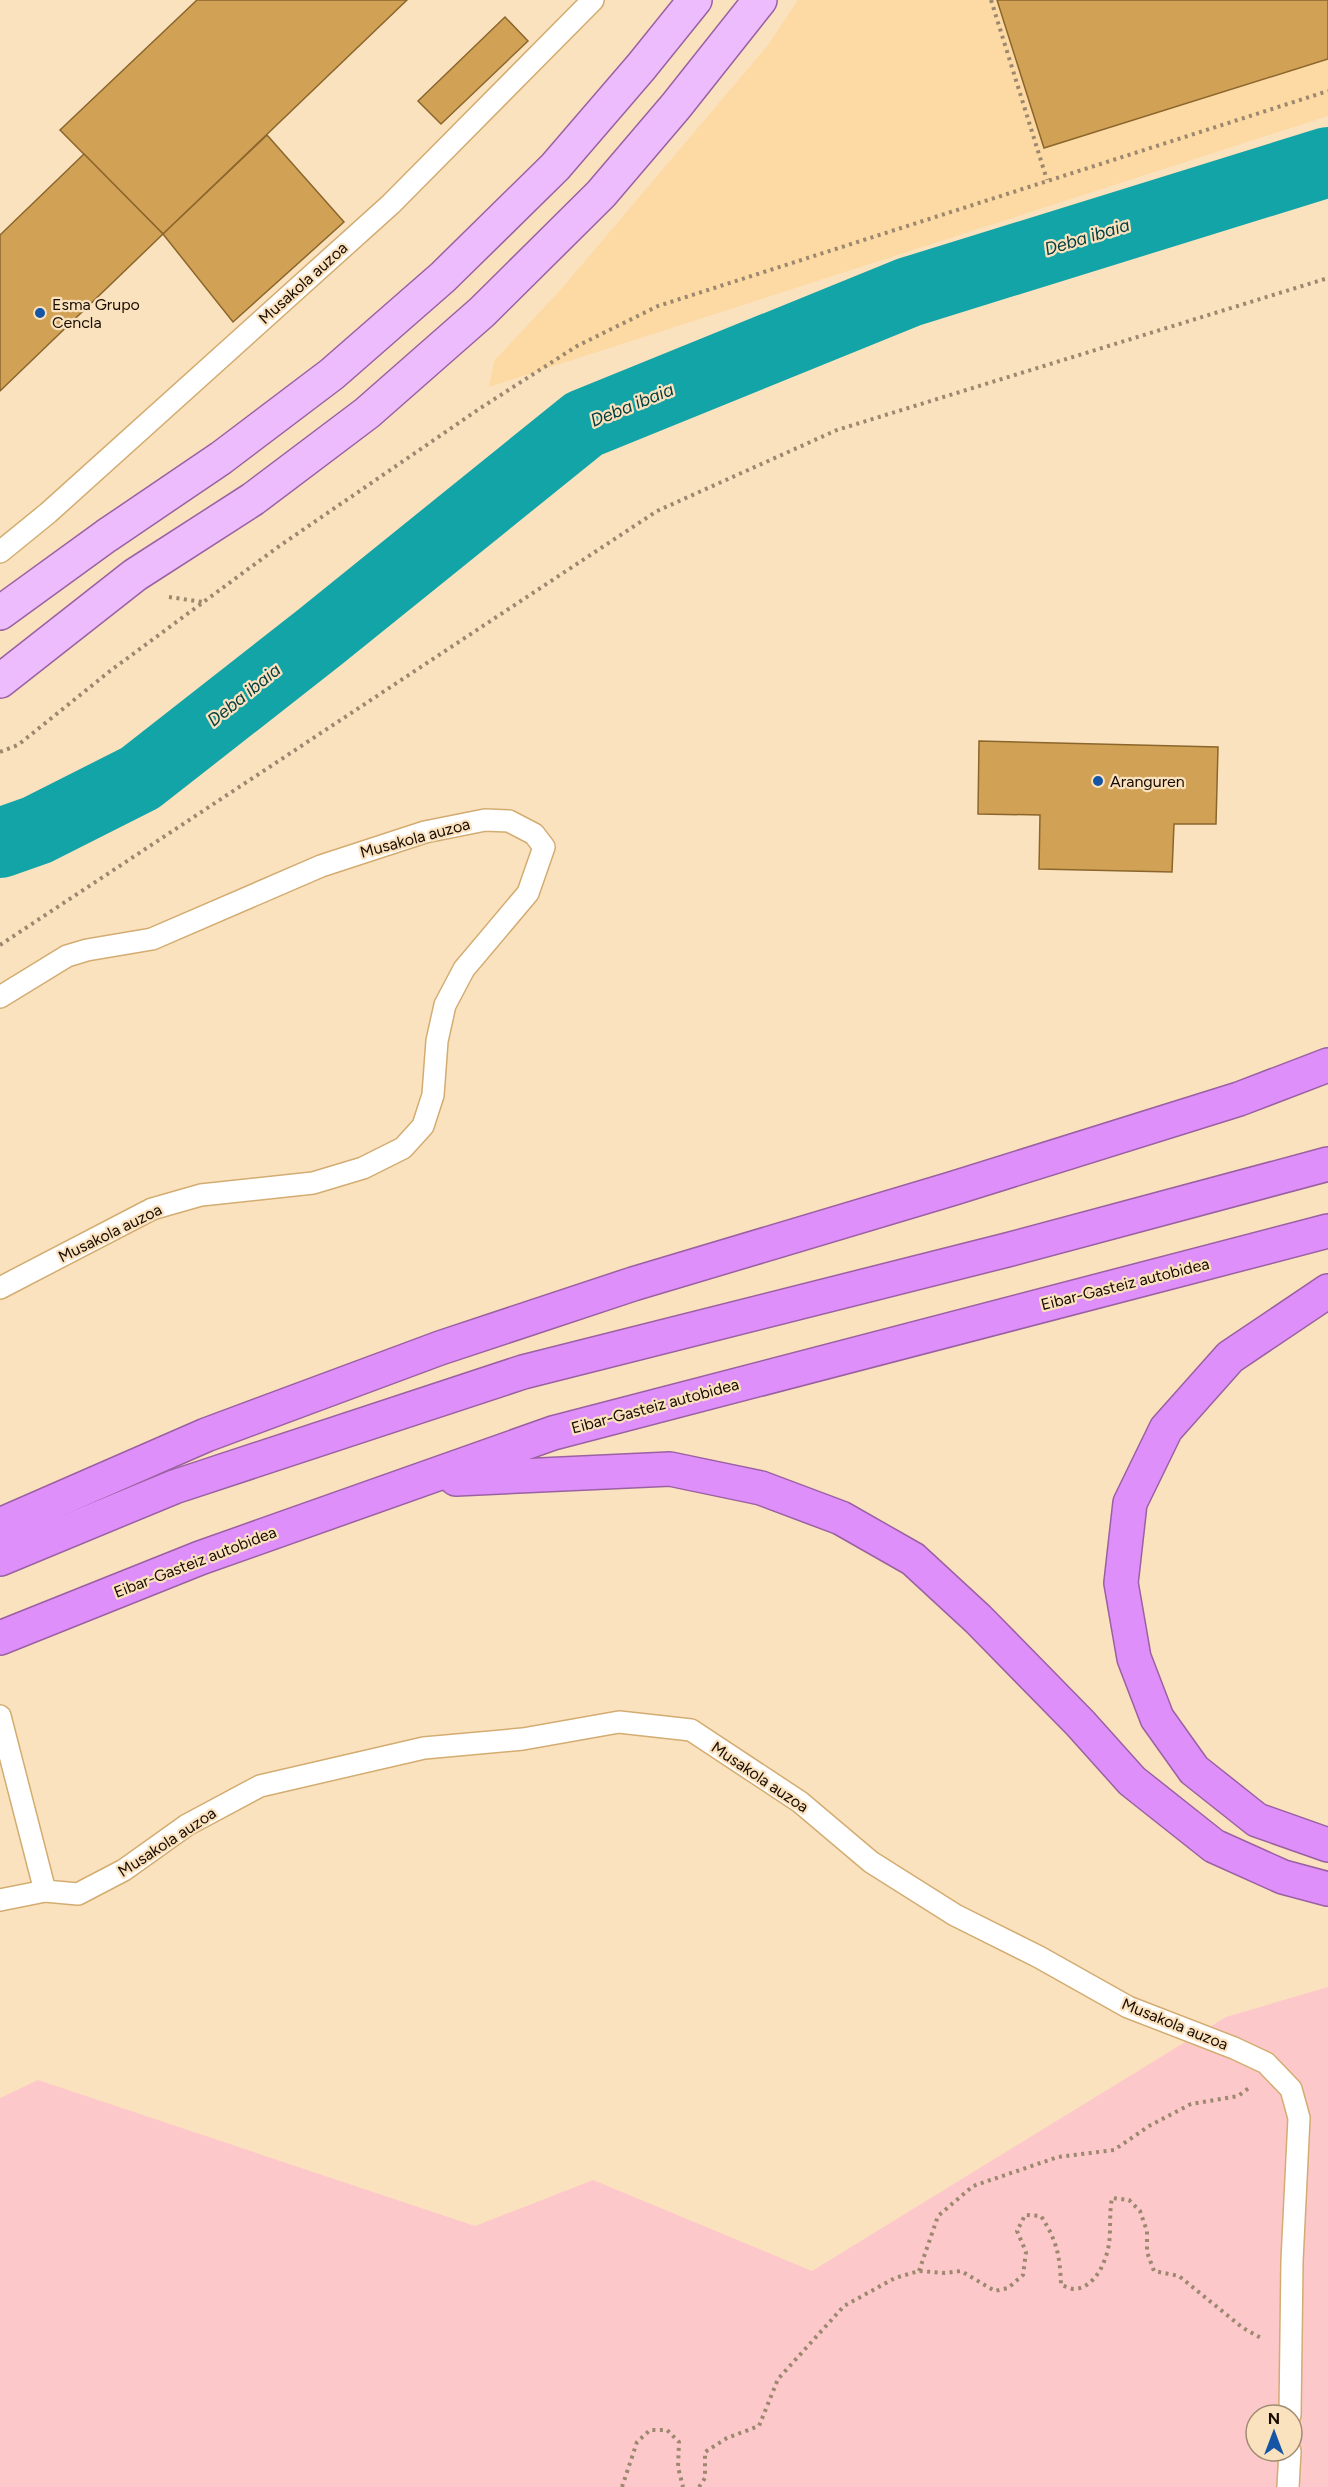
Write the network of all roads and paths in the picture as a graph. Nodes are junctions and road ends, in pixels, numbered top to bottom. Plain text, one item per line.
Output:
1 (593, 0) edge
2 (695, 0) edge
3 (760, 0) edge
4 (991, 0) edge
5 (1328, 91) edge
6 (1047, 180) junction
7 (1328, 278) edge
8 (0, 552) edge
9 (0, 613) edge
10 (0, 681) edge
11 (0, 752) edge
12 (0, 945) edge
13 (0, 997) edge
14 (1328, 1065) edge
15 (1328, 1164) edge
16 (1328, 1232) edge
17 (0, 1288) edge
18 (1328, 1291) edge
19 (424, 1480) junction
20 (0, 1525) edge
21 (0, 1559) edge
22 (0, 1638) edge
23 (0, 1716) edge
24 (1328, 1845) edge
25 (1328, 1889) edge
26 (45, 1891) junction
27 (0, 1899) edge
28 (1275, 2071) junction
29 (919, 2271) junction
30 (1291, 2354) junction
31 (1290, 2403) edge
32 (1289, 2463) edge
33 (622, 2487) edge
34 (683, 2487) edge
35 (699, 2487) edge
36 (1288, 2487) edge

1 - 8 lane, Musakola auzoa
2 - 9 main road
3 - 10 main road
4 - 6 path
5 - 6 path
6 - 11 path
7 - 12 path
13 - 17 lane, Musakola auzoa
14 - 20 highway
15 - 21 highway
16 - 19 highway, Eibar-Gasteiz autobidea
18 - 24 highway
19 - 22 highway, Eibar-Gasteiz autobidea
19 - 25 highway
23 - 26 lane
26 - 27 lane, Musakola auzoa
26 - 28 lane, Musakola auzoa
28 - 29 path
28 - 30 lane, Musakola auzoa
29 - 30 path
29 - 35 path
30 - 31 lane, Musakola auzoa
32 - 36 lane
33 - 34 path

